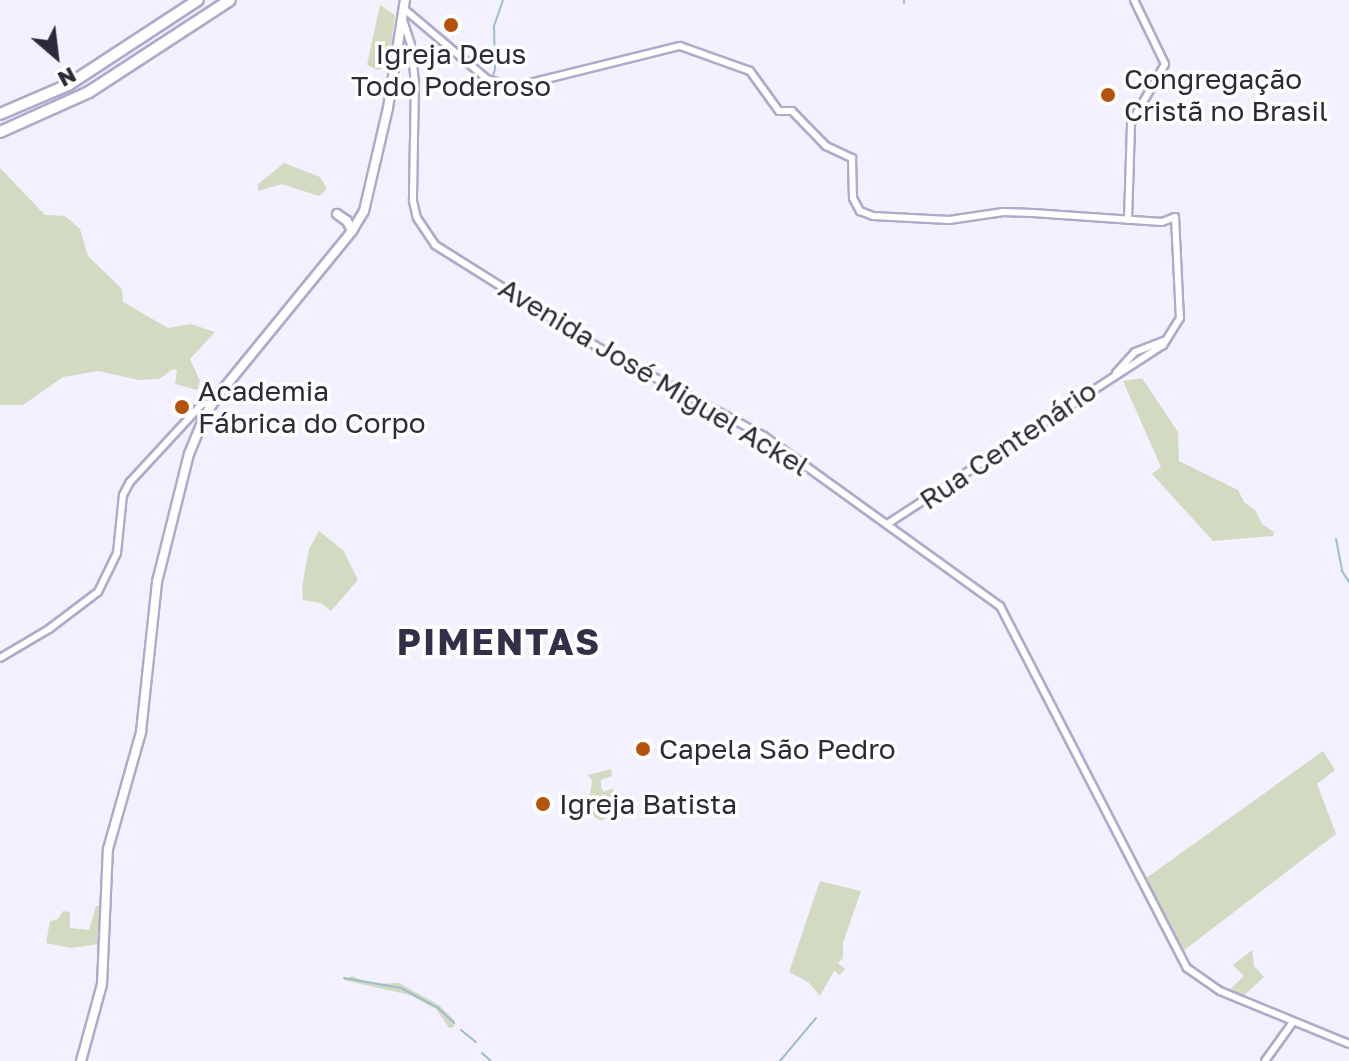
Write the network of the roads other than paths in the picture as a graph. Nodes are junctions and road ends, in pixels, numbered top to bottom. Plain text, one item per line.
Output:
1 (198, 0) edge
2 (230, 0) edge
3 (1134, 0) edge
4 (403, 8) edge
5 (0, 114) edge
6 (0, 132) edge
7 (337, 214) dead end
8 (1128, 220) junction
9 (1162, 222) junction
10 (1176, 229) junction
11 (352, 231) junction
12 (213, 403) junction
13 (904, 515) junction
14 (889, 523) junction
15 (896, 529) junction
16 (0, 658) edge
17 (1293, 1022) junction
18 (1349, 1044) edge
19 (81, 1061) edge
20 (1265, 1061) edge

1 - 5 highway
2 - 6 highway
3 - 8 street
4 - 8 street
4 - 11 main road
4 - 14 street, Avenida José Miguel Ackel
7 - 11 main road
8 - 9 street
9 - 10 street
9 - 10 street
10 - 13 street, Rua Centenário
11 - 12 main road
12 - 16 street
12 - 19 main road
13 - 14 street, Rua Centenário
13 - 15 street, Rua Centenário
14 - 15 street, Avenida José Miguel Ackel
15 - 17 street, Avenida José Miguel Ackel
17 - 18 street, Avenida José Miguel Ackel
17 - 20 street

